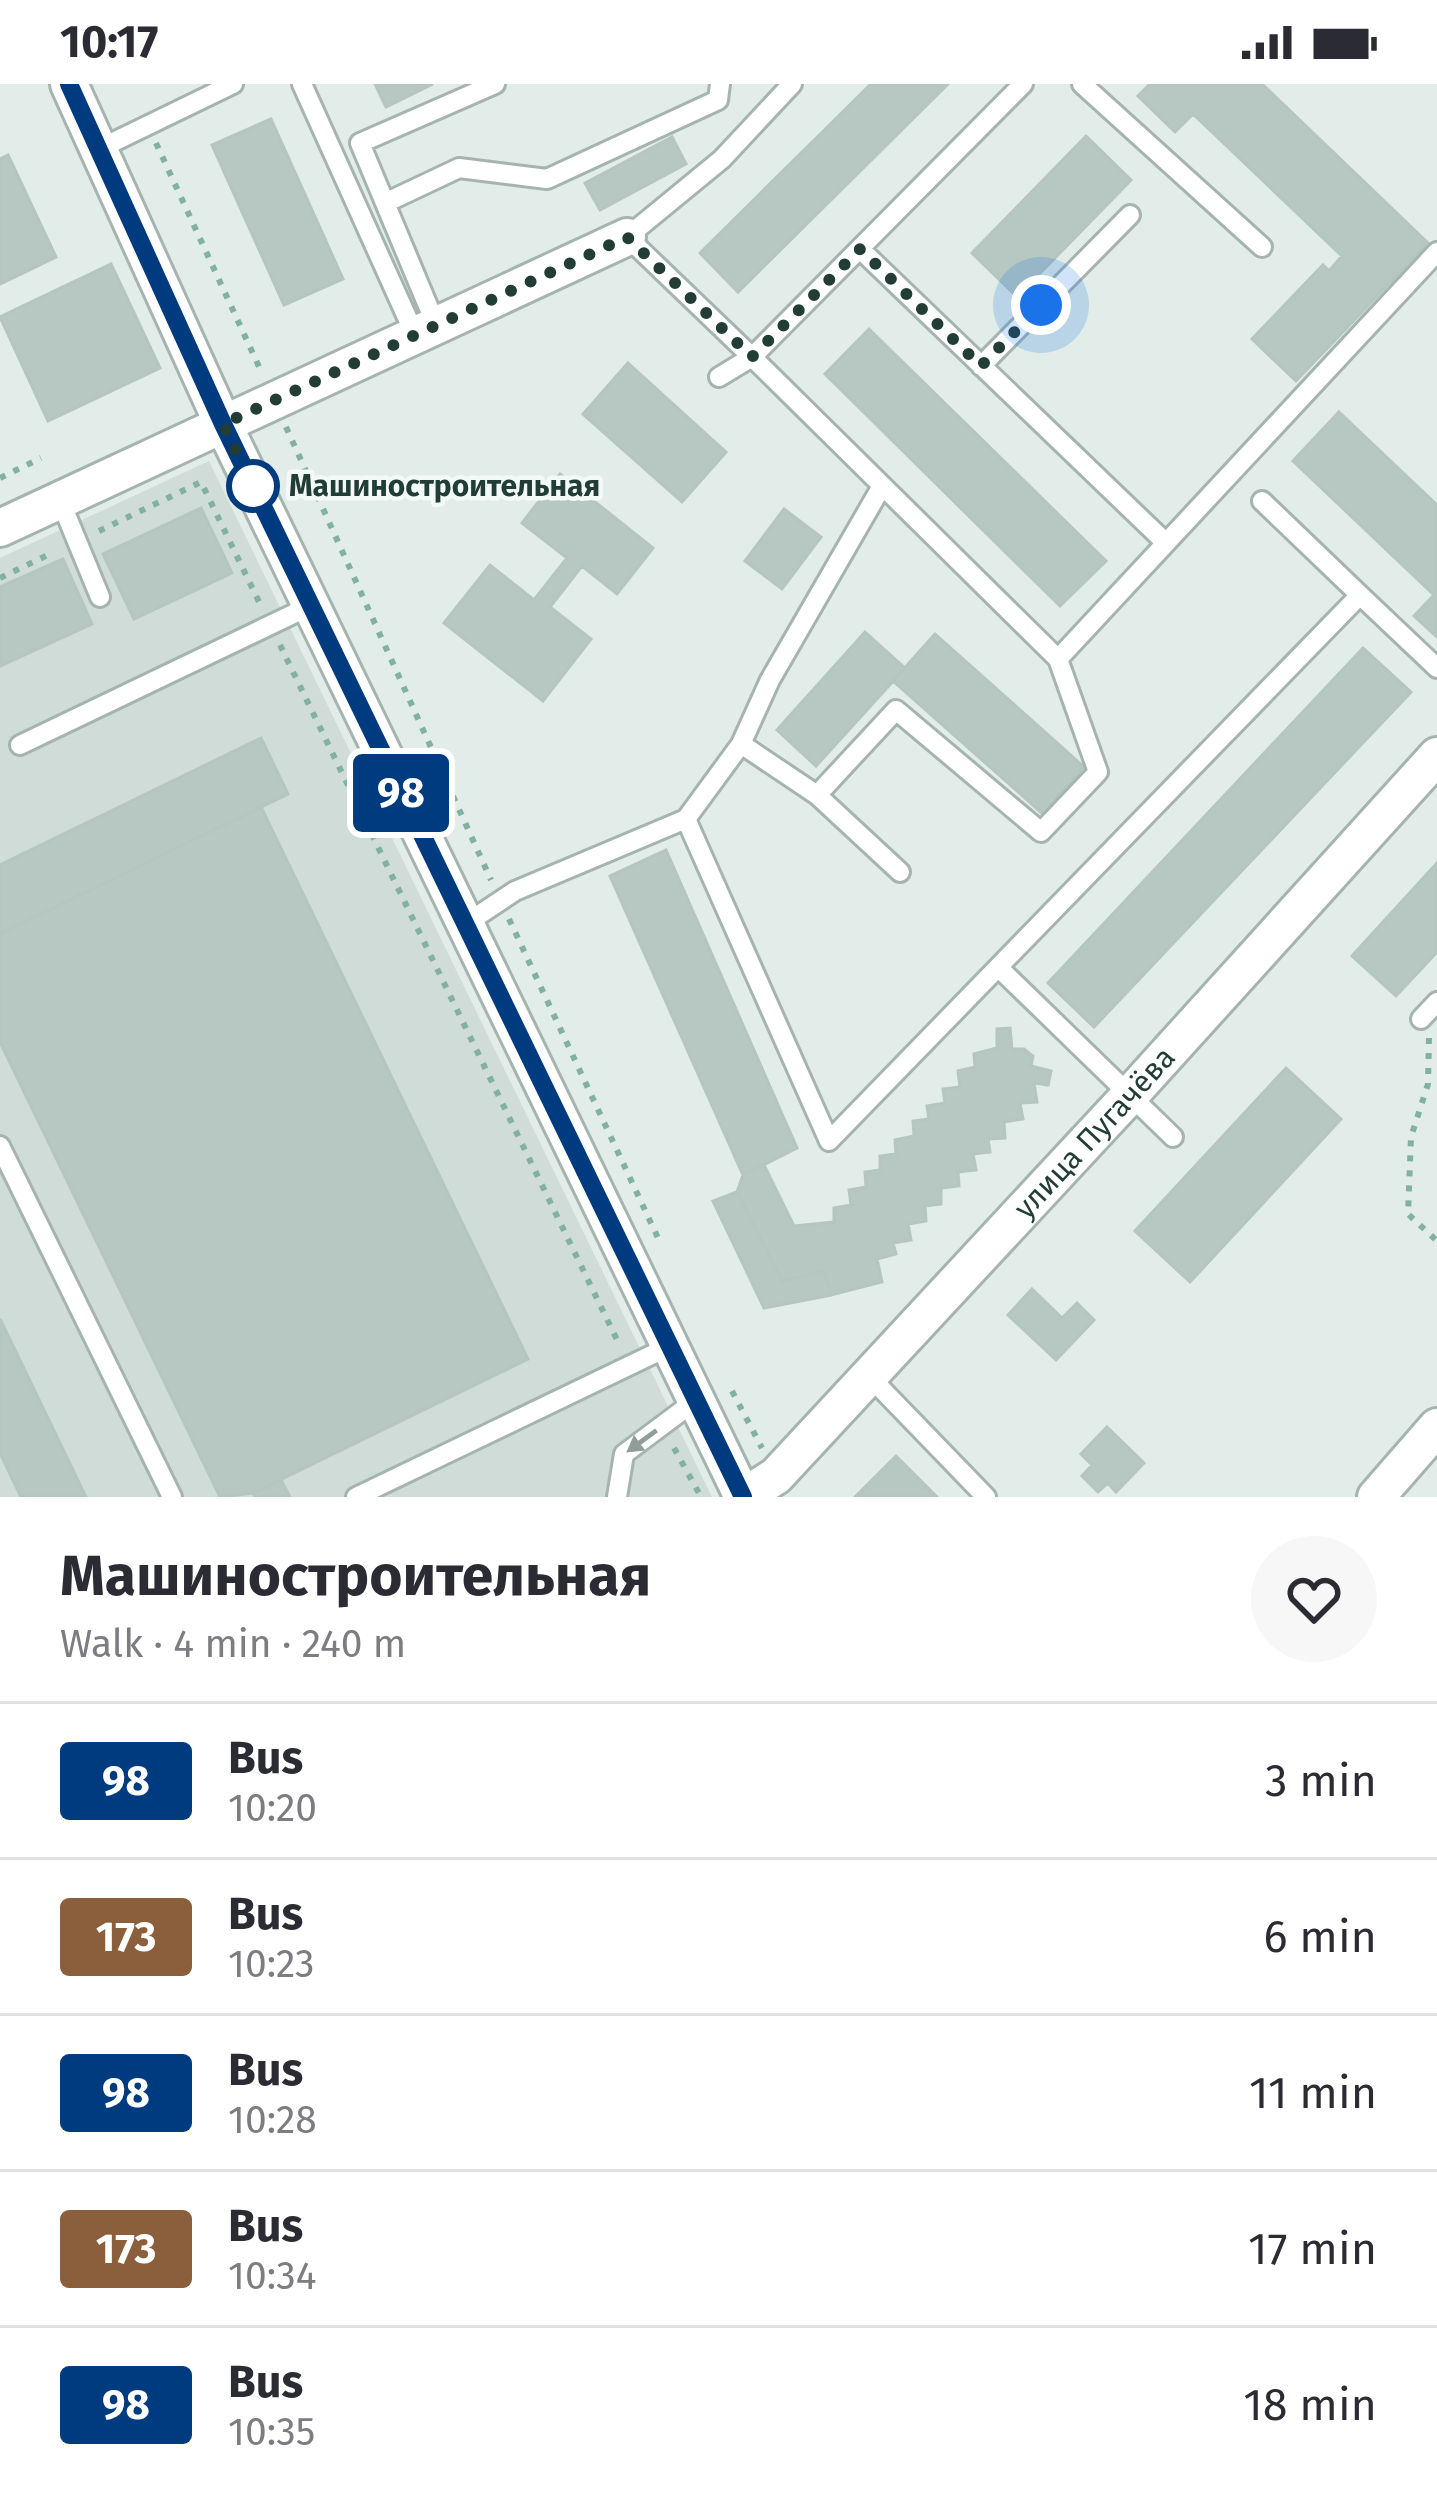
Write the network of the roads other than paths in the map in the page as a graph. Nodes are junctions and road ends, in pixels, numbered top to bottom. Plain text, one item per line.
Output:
1 (69, 84) edge
2 (233, 84) edge
3 (302, 84) edge
4 (495, 84) edge
5 (720, 84) edge
6 (792, 84) edge
7 (1023, 84) edge
8 (1083, 84) edge
9 (99, 149) junction
10 (385, 203) junction
11 (1130, 215) dead end
12 (627, 237) junction
13 (1262, 247) dead end
14 (860, 249) junction
15 (1437, 252) edge
16 (426, 330) junction
17 (752, 357) junction
18 (981, 366) junction
19 (719, 377) dead end
20 (223, 424) junction
21 (882, 486) junction
22 (60, 500) junction
23 (1262, 501) dead end
24 (0, 529) edge
25 (1166, 543) junction
26 (1360, 595) junction
27 (100, 597) dead end
28 (310, 606) junction
29 (1058, 659) junction
30 (1437, 668) edge
31 (20, 745) dead end
32 (741, 745) junction
33 (1437, 756) edge
34 (817, 795) junction
35 (686, 818) junction
36 (900, 872) dead end
37 (464, 925) junction
38 (999, 968) junction
39 (1437, 1002) edge
40 (1420, 1019) road end
41 (1130, 1095) junction
42 (1172, 1137) dead end
43 (0, 1147) edge
44 (668, 1347) junction
45 (869, 1376) junction
46 (695, 1402) junction
47 (1437, 1426) edge
48 (172, 1497) edge
49 (356, 1497) edge
50 (617, 1497) edge
51 (743, 1497) edge
52 (986, 1497) edge
53 (1376, 1497) edge

1 - 9 street
2 - 9 lane
3 - 16 lane
4 - 10 lane
5 - 10 lane
6 - 12 lane
7 - 14 lane
8 - 13 lane
9 - 20 street
10 - 16 lane
11 - 18 lane
12 - 16 street
12 - 17 lane
14 - 17 lane
14 - 18 lane
15 - 25 lane
16 - 20 street
17 - 19 lane
17 - 21 lane
18 - 25 lane
20 - 22 street
20 - 28 street
21 - 29 lane
21 - 32 lane
22 - 24 street
22 - 27 lane
23 - 26 lane
25 - 29 lane
26 - 30 lane
26 - 38 lane
28 - 31 lane
28 - 37 street
29 - 34 lane
32 - 34 lane
32 - 35 lane
33 - 41 street, улица Пугачёва
34 - 36 lane
35 - 37 lane
35 - 38 lane
37 - 44 street
38 - 41 lane
39 - 40 lane
41 - 42 lane
41 - 45 street, улица Пугачёва
43 - 48 lane
44 - 46 street
44 - 49 lane
45 - 51 street, улица Пугачёва
45 - 52 lane
46 -> 50 lane
46 - 51 street
47 - 53 street

